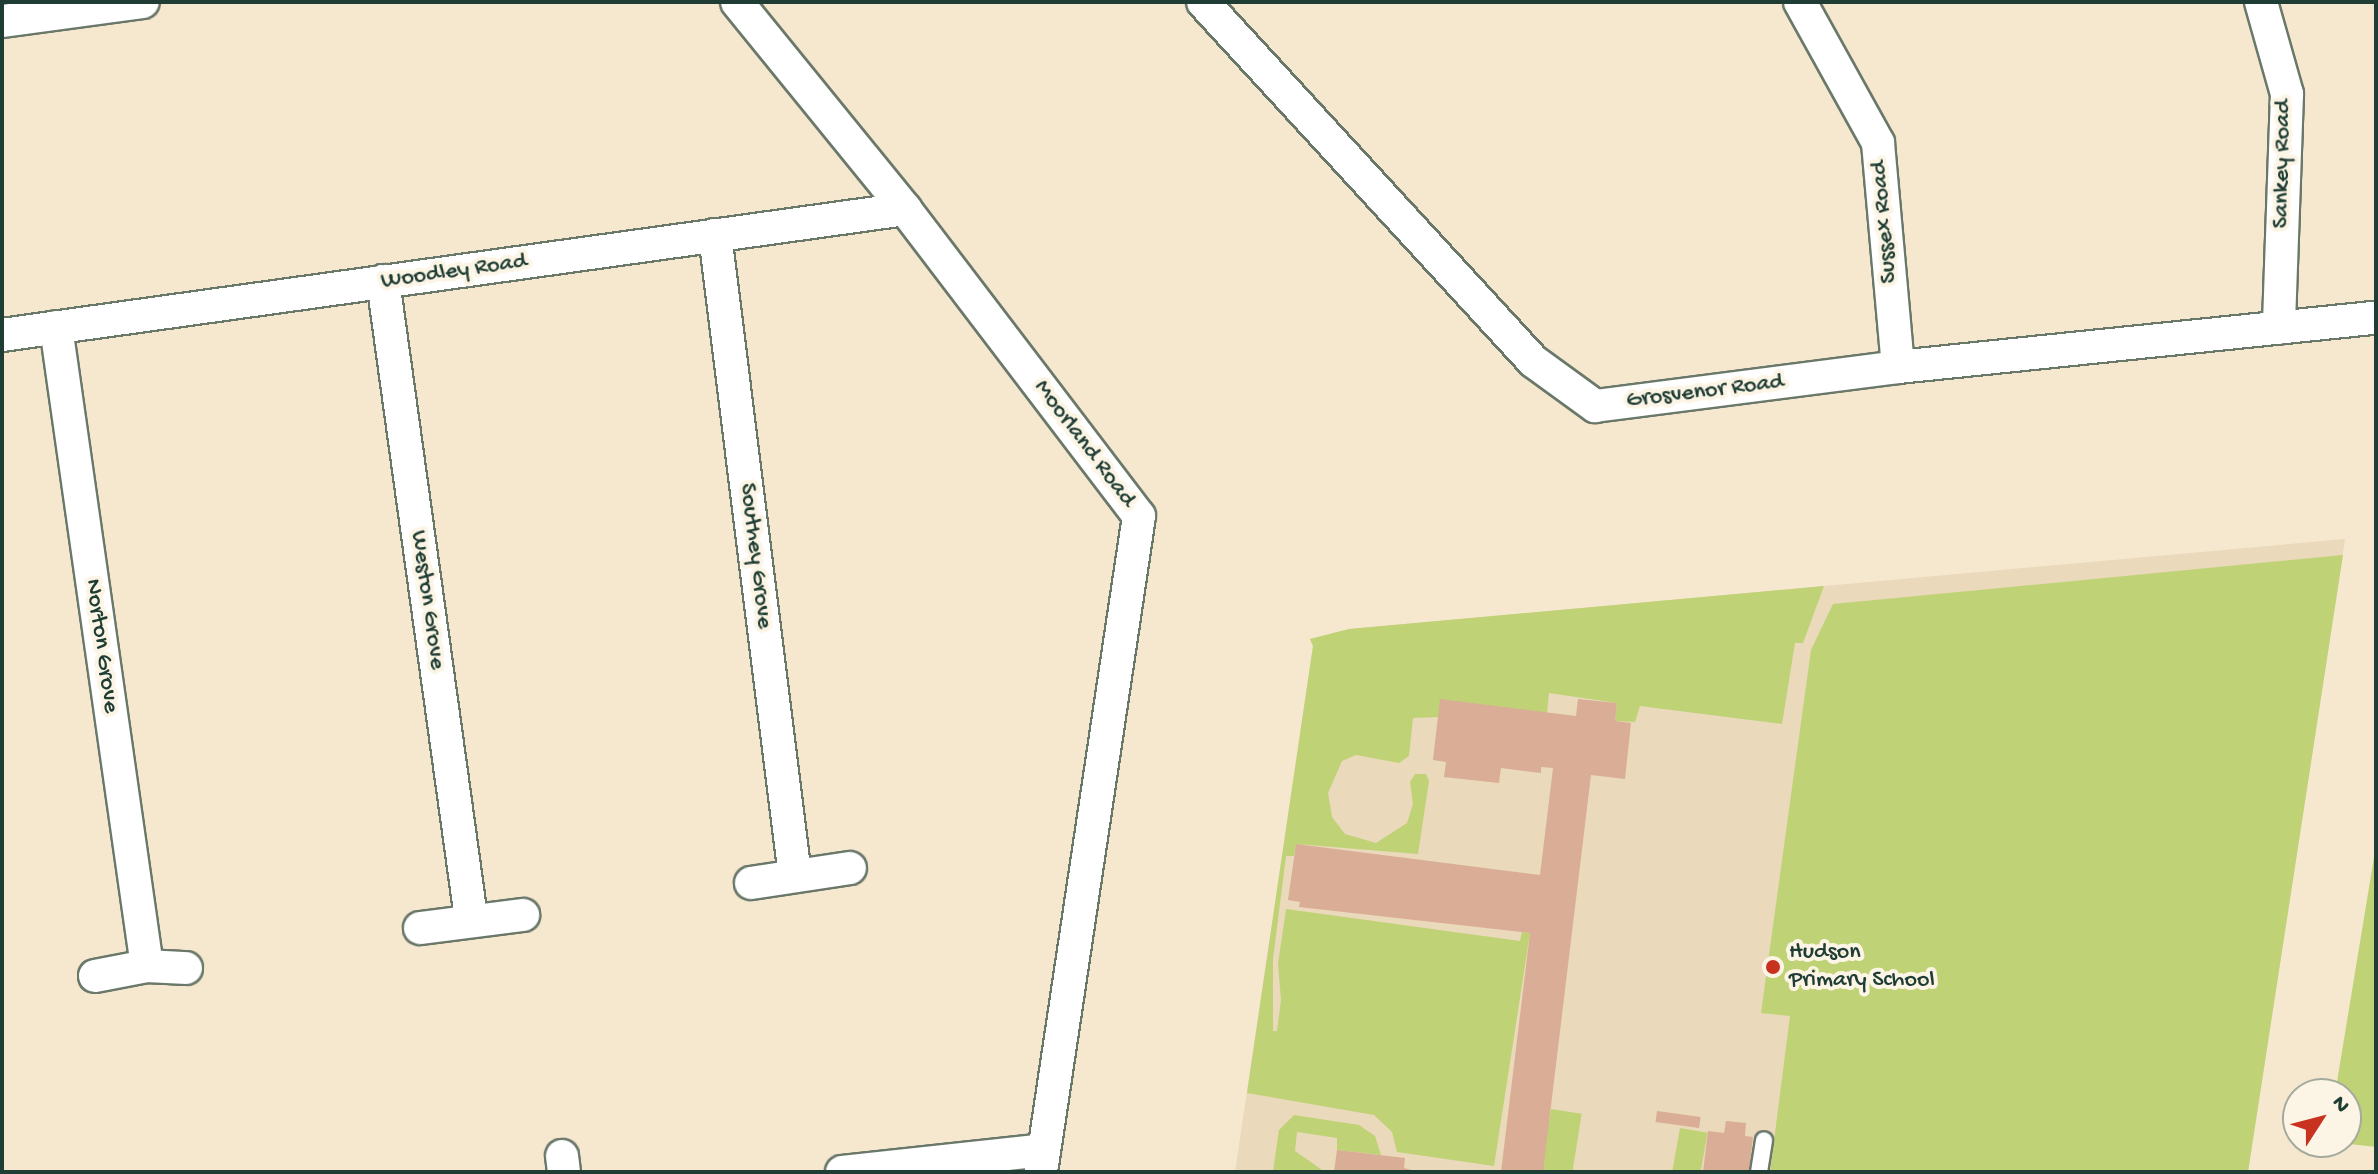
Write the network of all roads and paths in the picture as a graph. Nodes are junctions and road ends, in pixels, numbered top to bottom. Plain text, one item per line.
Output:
1 (143, 2) edge
2 (737, 2) edge
3 (1203, 2) edge
4 (1800, 2) edge
5 (2261, 2) edge
6 (2, 21) edge
7 (905, 209) junction
8 (715, 235) junction
9 (383, 281) junction
10 (2376, 318) edge
11 (56, 327) junction
12 (2279, 328) junction
13 (2, 335) edge
14 (1898, 367) junction
15 (850, 868) dead end
16 (795, 876) junction
17 (751, 883) dead end
18 (523, 915) dead end
19 (471, 918) junction
20 (420, 928) dead end
21 (147, 966) junction
22 (186, 968) dead end
23 (95, 976) dead end
24 (1764, 1140) dead end
25 (1043, 1161) edge
26 (842, 1172) edge
27 (1759, 1172) edge

1 - 6 street
2 - 7 street, Moorland Road
3 - 14 street, Grosvenor Road
4 - 14 street, Sussex Road
5 - 12 street, Sankey Road
7 - 8 street, Woodley Road
7 - 25 street, Moorland Road
8 - 9 street, Woodley Road
8 - 16 street, Southey Grove
9 - 11 street, Woodley Road
9 - 19 street, Weston Grove
10 - 12 street, Grosvenor Road
11 - 13 street, Woodley Road
11 - 21 street, Norton Grove
12 - 14 street, Grosvenor Road
15 - 16 street
16 - 17 street
18 - 19 street
19 - 20 street
21 - 22 street
21 - 23 street
24 - 27 lane
25 - 26 street

